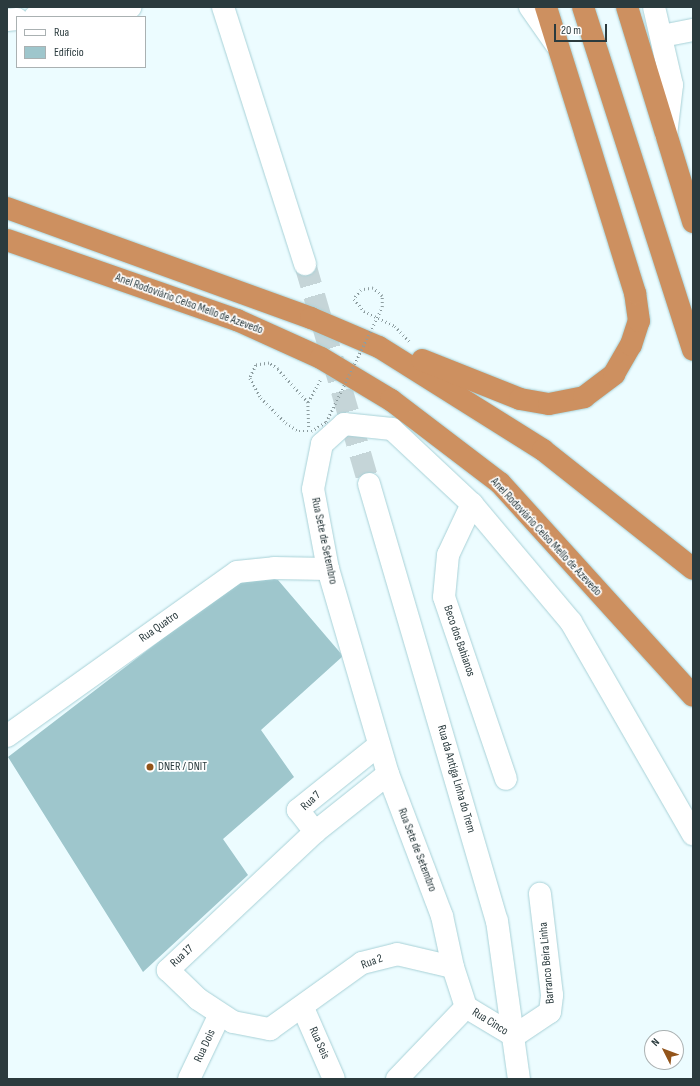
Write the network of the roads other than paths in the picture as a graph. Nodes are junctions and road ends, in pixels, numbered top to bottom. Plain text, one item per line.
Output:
1 (130, 7) edge
2 (223, 7) edge
3 (530, 7) edge
4 (546, 7) edge
5 (583, 7) edge
6 (627, 7) edge
7 (44, 16) edge
8 (660, 17) edge
9 (693, 30) edge
10 (559, 49) junction
11 (666, 135) junction
12 (7, 208) edge
13 (693, 222) edge
14 (7, 240) edge
15 (305, 264) tunnel mouth
16 (379, 347) junction
17 (693, 350) edge
18 (369, 484) tunnel mouth
19 (472, 504) junction
20 (328, 569) junction
21 (693, 569) edge
22 (693, 696) edge
23 (7, 736) edge
24 (379, 746) junction
25 (388, 774) junction
26 (506, 779) dead end
27 (315, 832) junction
28 (693, 834) edge
29 (540, 894) dead end
30 (453, 967) junction
31 (466, 1007) junction
32 (303, 1008) junction
33 (220, 1014) junction
34 (514, 1036) junction
35 (189, 1079) edge
36 (334, 1079) edge
37 (397, 1079) edge
38 (519, 1079) edge

1 - 7 street
2 - 15 street
3 - 10 street
4 - 10 highway
5 - 17 highway
6 - 11 highway
8 - 9 street
8 - 11 street
10 - 16 highway
11 - 13 highway
12 - 16 highway
14 - 22 highway, Anel Rodoviário Celso Mello de Azevedo
16 - 21 highway
18 - 34 street, Rua da Antiga Linha do Trem
19 - 20 street, Rua Sete de Setembro
19 - 26 street, Beco dos Bahianos
19 - 28 street, Rua Sete de Setembro
20 - 23 street, Rua Quatro
20 - 24 street, Rua Sete de Setembro
24 - 25 street, Rua Sete de Setembro
24 - 27 street, Rua 7
25 - 27 street
25 - 30 street, Rua Sete de Setembro
27 - 33 street, Rua 17
29 - 34 street, Barranco Beira Linha
30 - 31 street, Rua Sete de Setembro
30 - 32 street, Rua 2
31 - 34 street, Rua Cinco
31 - 37 street
32 - 33 street, Rua 17
32 - 36 street, Rua Seis
33 - 35 street, Rua Dois
34 - 38 street, Rua da Antiga Linha do Trem

